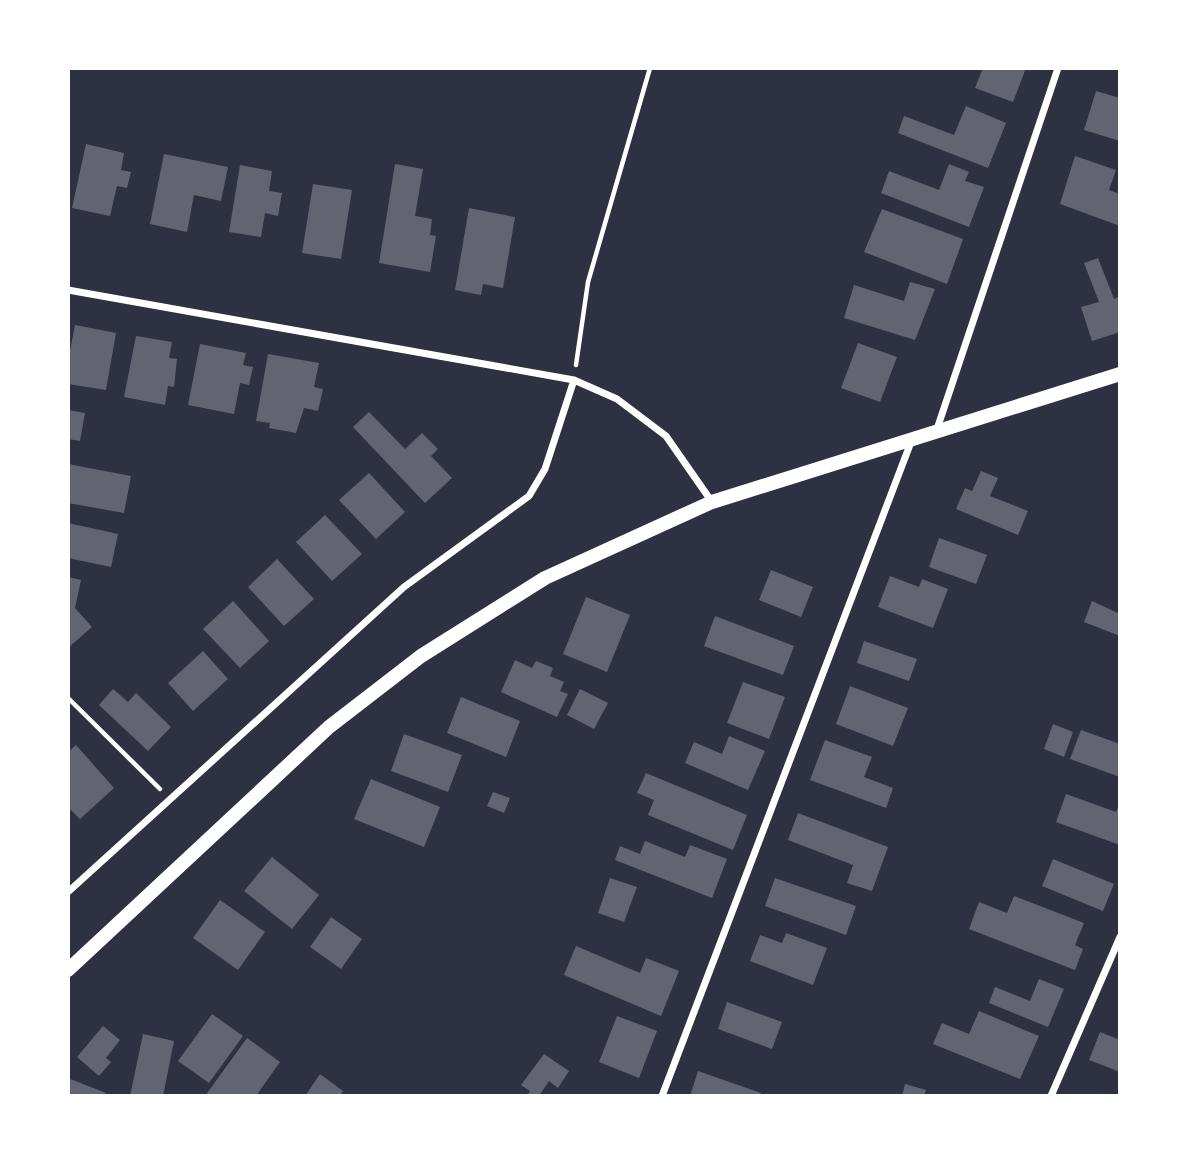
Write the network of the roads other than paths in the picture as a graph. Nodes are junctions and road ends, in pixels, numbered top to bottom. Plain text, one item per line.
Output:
1 (1058, 68) edge
2 (68, 290) edge
3 (1120, 374) edge
4 (574, 380) junction
5 (936, 432) junction
6 (911, 442) junction
7 (712, 502) junction
8 (68, 892) edge
9 (1120, 937) edge
10 (68, 970) edge
11 (662, 1096) edge
12 (1051, 1096) edge

1 - 5 street
2 - 4 street
3 - 5 main road
4 - 7 street
4 - 8 street
5 - 6 main road
6 - 7 main road
6 - 11 street
7 - 10 main road
9 - 12 street

